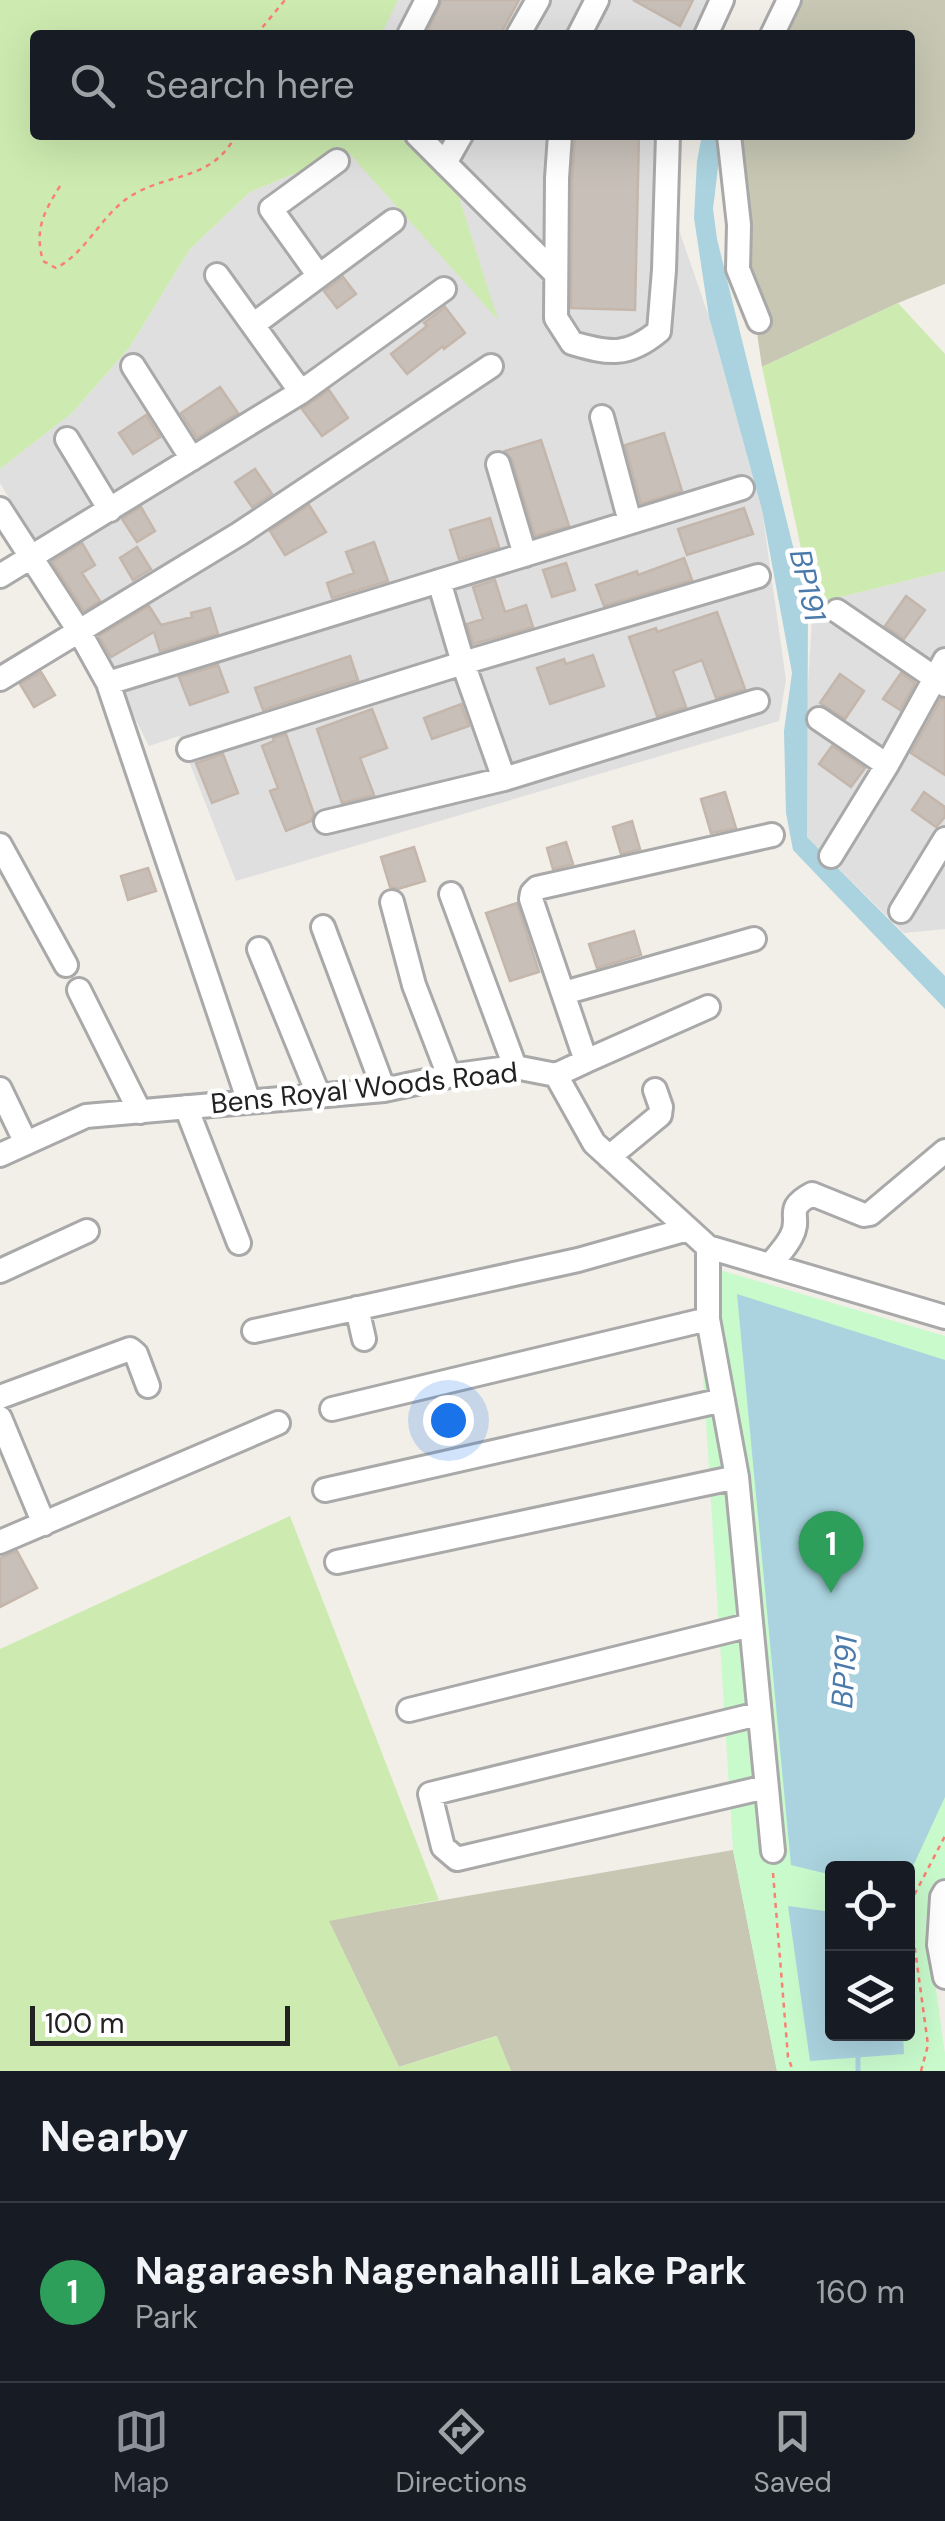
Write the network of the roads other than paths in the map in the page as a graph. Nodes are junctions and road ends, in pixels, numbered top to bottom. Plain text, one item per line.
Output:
1 (427, 0) edge
2 (538, 0) edge
3 (597, 0) edge
4 (722, 0) edge
5 (789, 0) edge
6 (411, 30) edge
7 (521, 30) edge
8 (582, 30) edge
9 (708, 30) edge
10 (774, 30) edge
11 (422, 140) edge
12 (457, 140) edge
13 (560, 140) edge
14 (668, 140) edge
15 (730, 140) edge
16 (337, 161) dead end
17 (444, 163) junction
18 (393, 221) dead end
19 (556, 274) junction
20 (217, 275) dead end
21 (319, 276) junction
22 (444, 290) dead end
23 (759, 321) dead end
24 (253, 326) junction
25 (134, 366) dead end
26 (492, 366) dead end
27 (301, 392) junction
28 (602, 417) dead end
29 (68, 440) dead end
30 (192, 460) junction
31 (498, 464) dead end
32 (742, 488) dead end
33 (0, 509) edge
34 (110, 510) junction
35 (630, 522) junction
36 (525, 554) junction
37 (32, 558) junction
38 (0, 576) edge
39 (758, 576) dead end
40 (439, 581) junction
41 (837, 611) dead end
42 (79, 632) junction
43 (462, 663) junction
44 (941, 674) edge
45 (0, 679) edge
46 (108, 683) junction
47 (758, 701) dead end
48 (820, 720) dead end
49 (189, 749) dead end
50 (886, 765) junction
51 (504, 780) junction
52 (326, 822) dead end
53 (772, 835) dead end
54 (945, 839) edge
55 (0, 845) edge
56 (831, 856) dead end
57 (451, 894) dead end
58 (392, 902) dead end
59 (901, 911) dead end
60 (323, 928) dead end
61 (754, 939) dead end
62 (259, 949) dead end
63 (66, 965) dead end
64 (79, 990) dead end
65 (564, 993) junction
66 (708, 1007) dead end
67 (586, 1061) junction
68 (515, 1067) junction
69 (556, 1075) junction
70 (449, 1076) junction
71 (0, 1089) edge
72 (384, 1090) junction
73 (655, 1090) dead end
74 (320, 1096) junction
75 (249, 1102) junction
76 (186, 1108) junction
77 (140, 1112) junction
78 (26, 1144) junction
79 (945, 1151) edge
80 (0, 1155) edge
81 (609, 1157) junction
82 (688, 1229) junction
83 (87, 1231) dead end
84 (239, 1242) dead end
85 (708, 1248) junction
86 (770, 1266) junction
87 (0, 1271) edge
88 (356, 1308) junction
89 (945, 1317) edge
90 (708, 1319) junction
91 (254, 1331) dead end
92 (364, 1339) dead end
93 (148, 1386) dead end
94 (0, 1398) edge
95 (723, 1400) junction
96 (332, 1409) dead end
97 (0, 1418) edge
98 (278, 1424) dead end
99 (736, 1477) junction
100 (325, 1490) dead end
101 (44, 1524) junction
102 (0, 1542) edge
103 (338, 1562) dead end
104 (751, 1626) junction
105 (409, 1710) dead end
106 (758, 1714) junction
107 (766, 1787) junction
108 (773, 1851) road end
109 (945, 1892) edge
110 (945, 1978) edge

1 - 6 street
2 - 7 street
3 - 8 street
4 - 9 street
5 - 10 street
11 - 17 street
12 - 17 street
13 - 19 street
14 - 19 street
15 - 23 street
16 - 21 street
17 - 19 street
18 - 21 street
20 - 24 street
21 - 24 street
22 - 27 street
24 - 27 street
25 - 30 street
26 - 42 street
27 - 30 street
28 - 35 street
29 - 34 street
30 - 34 street
31 - 36 street
32 - 35 street
33 - 37 street
34 - 37 street
35 - 36 street
36 - 40 street
37 - 38 street
37 - 42 street
39 - 43 street
40 - 43 street
40 - 46 street
41 - 44 street
42 - 45 street
42 - 46 street
43 - 49 street
43 - 51 street
44 - 50 street
46 - 75 street
47 - 51 street
48 - 50 street
50 - 56 street
51 - 52 street
53 - 65 street
54 - 59 street
55 - 63 street
57 - 68 street
58 - 70 street
60 - 72 street
61 - 65 street
62 - 74 street
64 - 77 street
65 - 67 street
66 - 67 street
67 - 69 street
68 - 69 street, Bens Royal Woods Road
68 - 70 street, Bens Royal Woods Road
69 - 81 street, Bens Royal Woods Road
70 - 72 street, Bens Royal Woods Road
71 - 78 street
72 - 74 street, Bens Royal Woods Road
73 - 81 street
74 - 75 street, Bens Royal Woods Road
75 - 76 street, Bens Royal Woods Road
76 - 77 street, Bens Royal Woods Road
76 - 84 street
77 - 78 street, Bens Royal Woods Road
78 - 80 street, Bens Royal Woods Road
79 - 86 street
81 - 82 street, Bens Royal Woods Road
82 - 85 street, Bens Royal Woods Road
82 - 88 street
83 - 87 street
85 - 86 street, Bens Royal Woods Road
85 - 90 street
86 - 89 street, Bens Royal Woods Road
88 - 91 street
88 - 92 street
90 - 95 street
90 - 96 street
93 - 94 street
95 - 99 street
95 - 100 street
97 - 101 street
98 - 101 street
99 - 103 street
99 - 104 street
101 - 102 street
104 - 105 street
104 - 106 street
106 - 107 street
106 - 107 street
107 - 108 street
109 - 110 street

